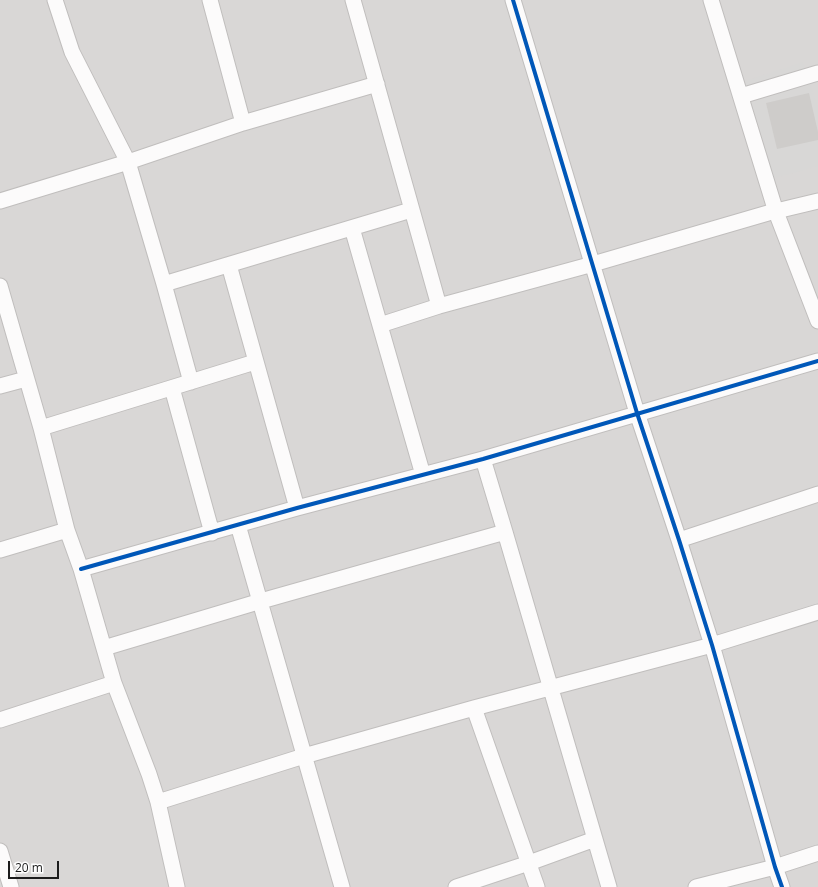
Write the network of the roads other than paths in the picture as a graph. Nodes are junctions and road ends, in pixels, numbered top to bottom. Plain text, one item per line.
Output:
1 (55, 0) edge
2 (210, 0) edge
3 (353, 0) edge
4 (513, 0) edge
5 (711, 0) edge
6 (818, 73) edge
7 (376, 84) junction
8 (741, 96) junction
9 (243, 123) junction
10 (128, 162) junction
11 (0, 201) edge
12 (818, 201) edge
13 (411, 210) junction
14 (776, 212) junction
15 (352, 228) junction
16 (593, 264) junction
17 (229, 266) junction
18 (164, 284) junction
19 (0, 286) edge
20 (438, 306) junction
21 (818, 321) edge
22 (380, 324) junction
23 (818, 361) edge
24 (255, 362) junction
25 (26, 379) junction
26 (191, 382) junction
27 (0, 386) edge
28 (172, 388) junction
29 (638, 413) junction
30 (41, 428) junction
31 (483, 459) junction
32 (423, 474) junction
33 (818, 494) edge
34 (297, 508) junction
35 (238, 525) junction
36 (67, 530) junction
37 (505, 532) junction
38 (212, 533) junction
39 (680, 540) junction
40 (0, 550) edge
41 (81, 569) junction
42 (261, 601) junction
43 (818, 612) edge
44 (712, 645) junction
45 (104, 648) junction
46 (114, 683) junction
47 (551, 688) junction
48 (474, 708) junction
49 (0, 720) edge
50 (304, 756) junction
51 (158, 802) junction
52 (595, 840) junction
53 (0, 851) edge
54 (818, 853) edge
55 (529, 863) junction
56 (775, 867) junction
57 (11, 887) edge
58 (177, 887) edge
59 (342, 887) edge
60 (456, 887) edge
61 (537, 887) edge
62 (609, 887) edge
63 (696, 887) edge
64 (782, 887) edge

1 - 10 street
2 - 9 street
3 - 7 street
4 - 16 street
5 - 8 street
6 - 8 street
7 - 9 street
7 - 13 street
8 - 14 street
9 - 10 street
10 - 11 street
10 - 18 street
12 - 14 street
13 - 15 street
13 - 20 street
14 - 16 street
14 - 21 street
15 - 17 street
15 - 22 street
16 - 20 street
16 - 29 street
17 - 18 street
17 - 24 street
18 - 26 street
19 - 25 street
20 - 22 street
22 - 32 street
23 - 29 street
24 - 26 street
24 - 34 street
25 - 27 street
25 - 30 street
26 - 28 street
28 - 30 street
28 - 38 street
29 - 31 street
29 - 39 street
30 - 36 street
31 - 32 street
31 - 37 street
32 - 34 street
33 - 39 street
34 - 35 street
35 - 38 street
35 - 42 street
36 - 40 street
36 - 41 street
37 - 42 street
37 - 47 street
38 - 41 street
39 - 44 street
41 - 45 street
42 - 45 street
42 - 50 street
43 - 44 street
44 - 47 street
44 - 56 street
45 - 46 street
46 - 49 street
46 - 51 street
47 - 48 street
47 - 52 street
48 - 50 street
48 - 55 street
50 - 51 street
50 - 59 street
51 - 58 street
52 - 55 street
52 - 62 street
53 - 57 street
54 - 56 street
55 - 60 street
55 - 61 street
56 - 63 street
56 - 64 street

